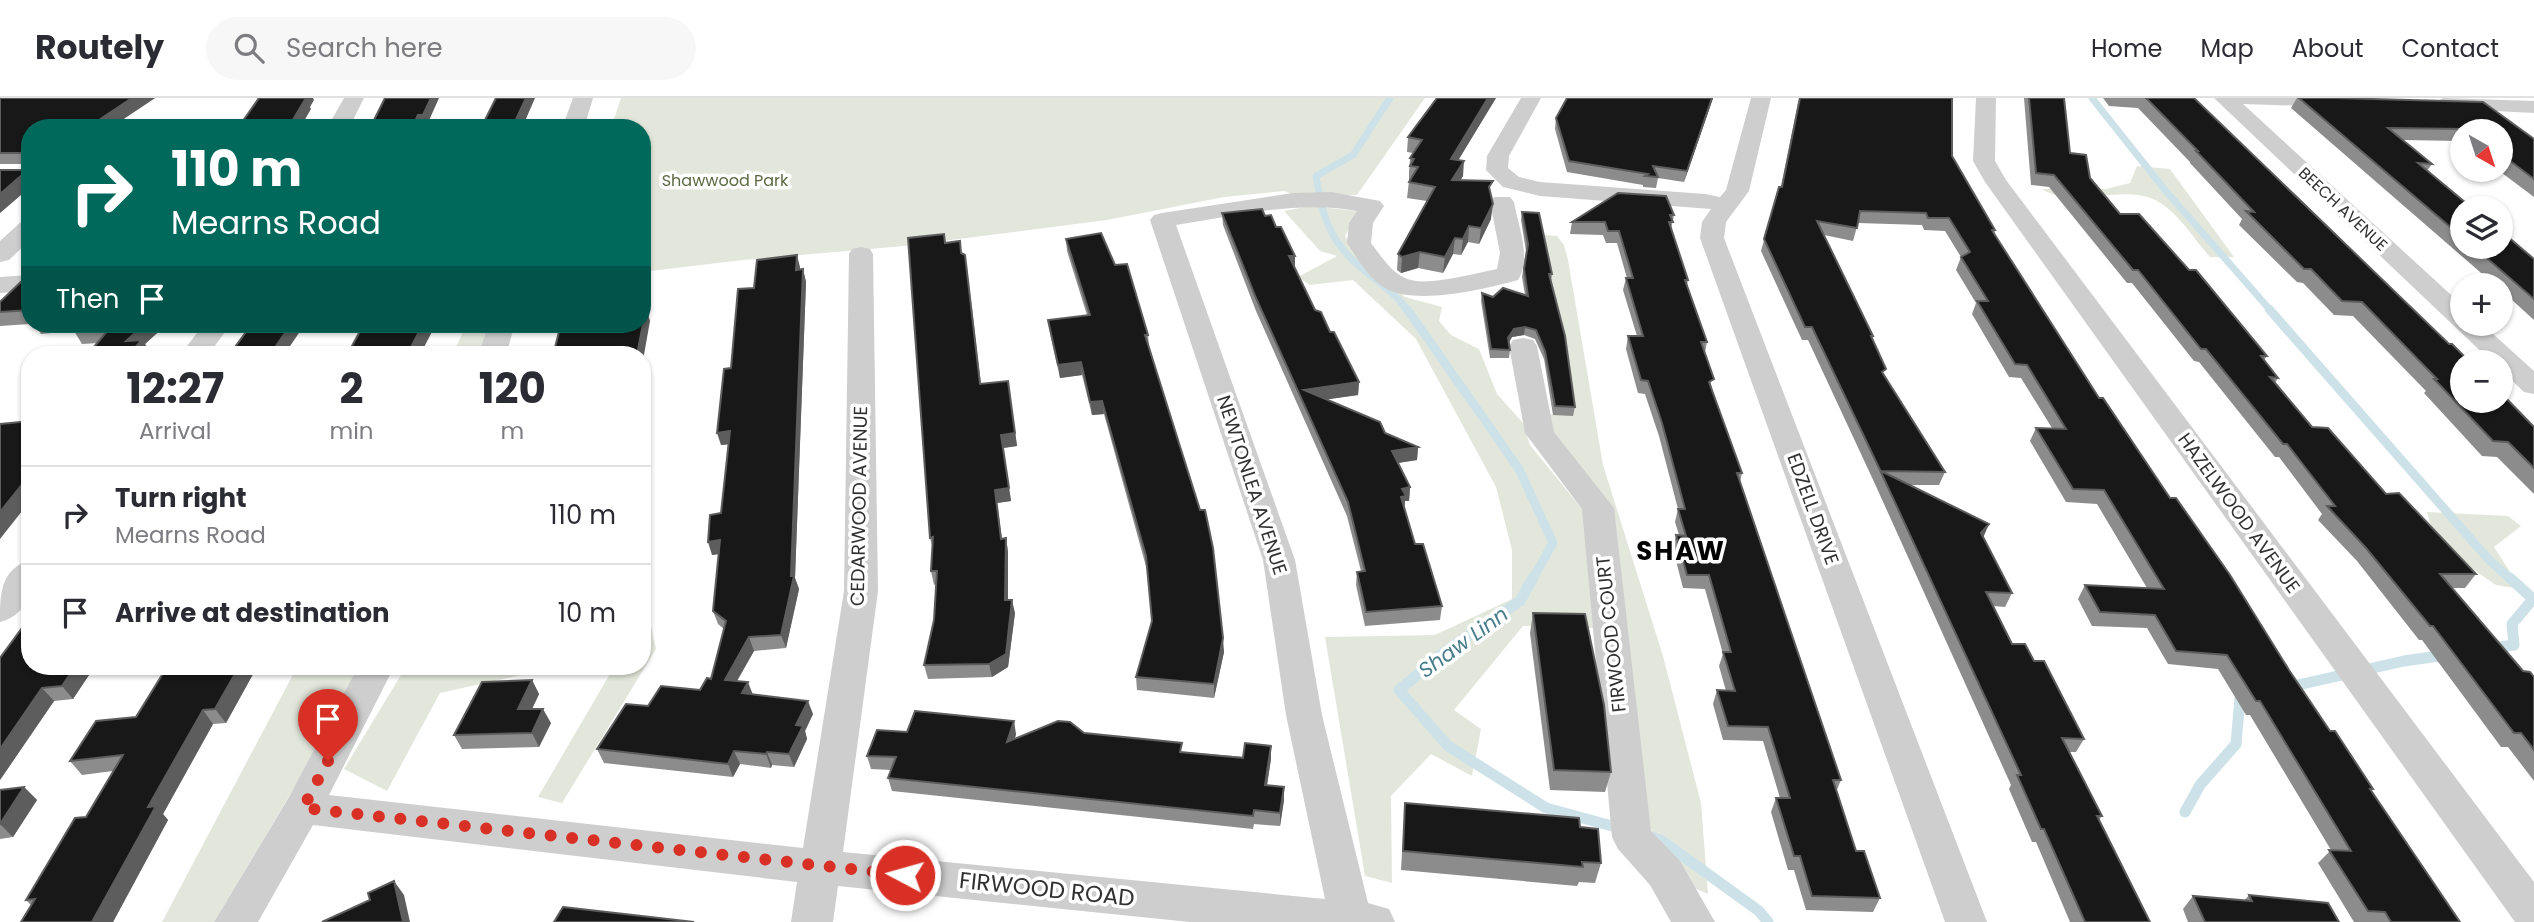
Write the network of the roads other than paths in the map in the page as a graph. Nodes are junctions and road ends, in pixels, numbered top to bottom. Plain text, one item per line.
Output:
1 (354, 98) edge
2 (583, 98) edge
3 (1531, 98) edge
4 (1761, 98) edge
5 (1986, 98) edge
6 (2224, 98) edge
7 (2239, 98) edge
8 (2351, 102) edge
9 (2421, 104) edge
10 (2523, 107) edge
11 (343, 119) edge
12 (576, 119) edge
13 (1502, 202) dead end
14 (1727, 206) junction
15 (21, 235) edge
16 (861, 254) dead end
17 (0, 255) edge
18 (21, 284) edge
19 (0, 285) edge
20 (2450, 308) edge
21 (2480, 336) edge
22 (1523, 346) dead end
23 (2534, 386) edge
24 (21, 583) edge
25 (0, 610) edge
26 (372, 675) edge
27 (303, 808) junction
28 (821, 867) junction
29 (2534, 915) edge
30 (1359, 921) edge
31 (235, 922) edge
32 (812, 922) edge
33 (1693, 922) edge
34 (1966, 922) edge

1 - 11 street
2 - 12 street
3 - 14 street
4 - 14 street, EDZELL DRIVE
5 - 29 street, HAZELWOOD AVENUE
6 - 20 street, BEECH AVENUE
7 - 8 street
9 - 10 street
13 - 30 street, NEWTONLEA AVENUE
14 - 34 street, EDZELL DRIVE
15 - 17 street
16 - 28 street, CEDARWOOD AVENUE
18 - 19 street
21 - 23 street
22 - 33 street, FIRWOOD COURT
24 - 25 street
26 - 27 street
27 - 28 street, FIRWOOD ROAD
27 - 31 street
28 - 30 street, FIRWOOD ROAD
28 - 32 street, CEDARWOOD AVENUE

